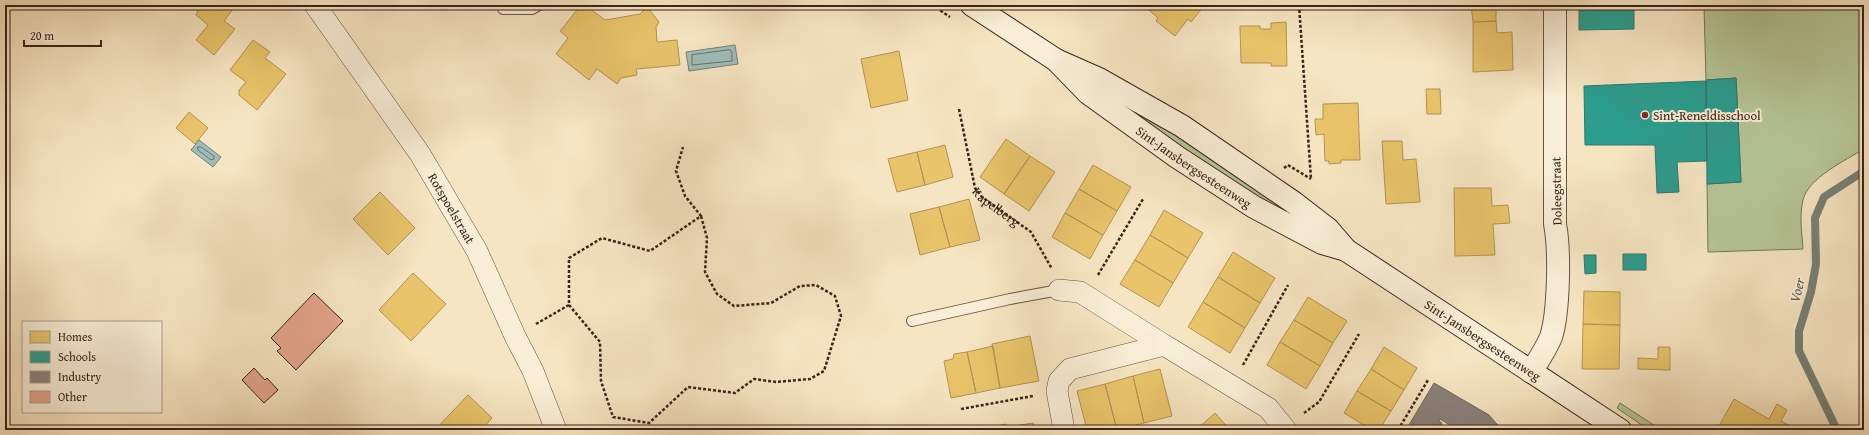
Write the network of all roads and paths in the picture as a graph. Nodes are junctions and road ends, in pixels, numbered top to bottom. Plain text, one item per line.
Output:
1 (315, 5) edge
2 (539, 5) edge
3 (972, 5) edge
4 (1299, 5) edge
5 (1555, 5) edge
6 (503, 10) dead end
7 (1056, 60) junction
8 (960, 109) dead end
9 (683, 147) dead end
10 (1311, 179) dead end
11 (1143, 199) dead end
12 (701, 216) junction
13 (1346, 250) junction
14 (1097, 278) dead end
15 (1288, 285) dead end
16 (1059, 290) junction
17 (570, 305) junction
18 (912, 321) dead end
19 (1359, 334) dead end
20 (515, 336) junction
21 (1164, 346) junction
22 (1242, 367) dead end
23 (1531, 372) junction
24 (1428, 380) dead end
25 (1057, 391) junction
26 (961, 409) dead end
27 (1301, 415) dead end
28 (1613, 428) edge
29 (556, 430) edge
30 (1064, 430) edge
31 (1286, 430) edge
32 (1398, 430) edge

1 - 20 street, Rotspoelstraat
2 - 6 lane
3 - 7 main road, Sint-Jansbergsesteenweg
4 - 10 path
5 - 23 main road, Doleegstraat
7 - 13 main road, Sint-Jansbergsesteenweg
7 - 13 main road, Sint-Jansbergsesteenweg
8 - 16 path, Kapelberg
9 - 12 path
11 - 14 path
12 - 17 path
12 - 17 path
13 - 23 main road, Sint-Jansbergsesteenweg
15 - 22 path
16 - 18 lane
16 - 21 street
17 - 20 path
19 - 27 path
20 - 29 street, Rotspoelstraat
21 - 25 street
21 - 31 street
23 - 28 main road, Sint-Jansbergsesteenweg
24 - 32 path
25 - 26 path
25 - 30 street

